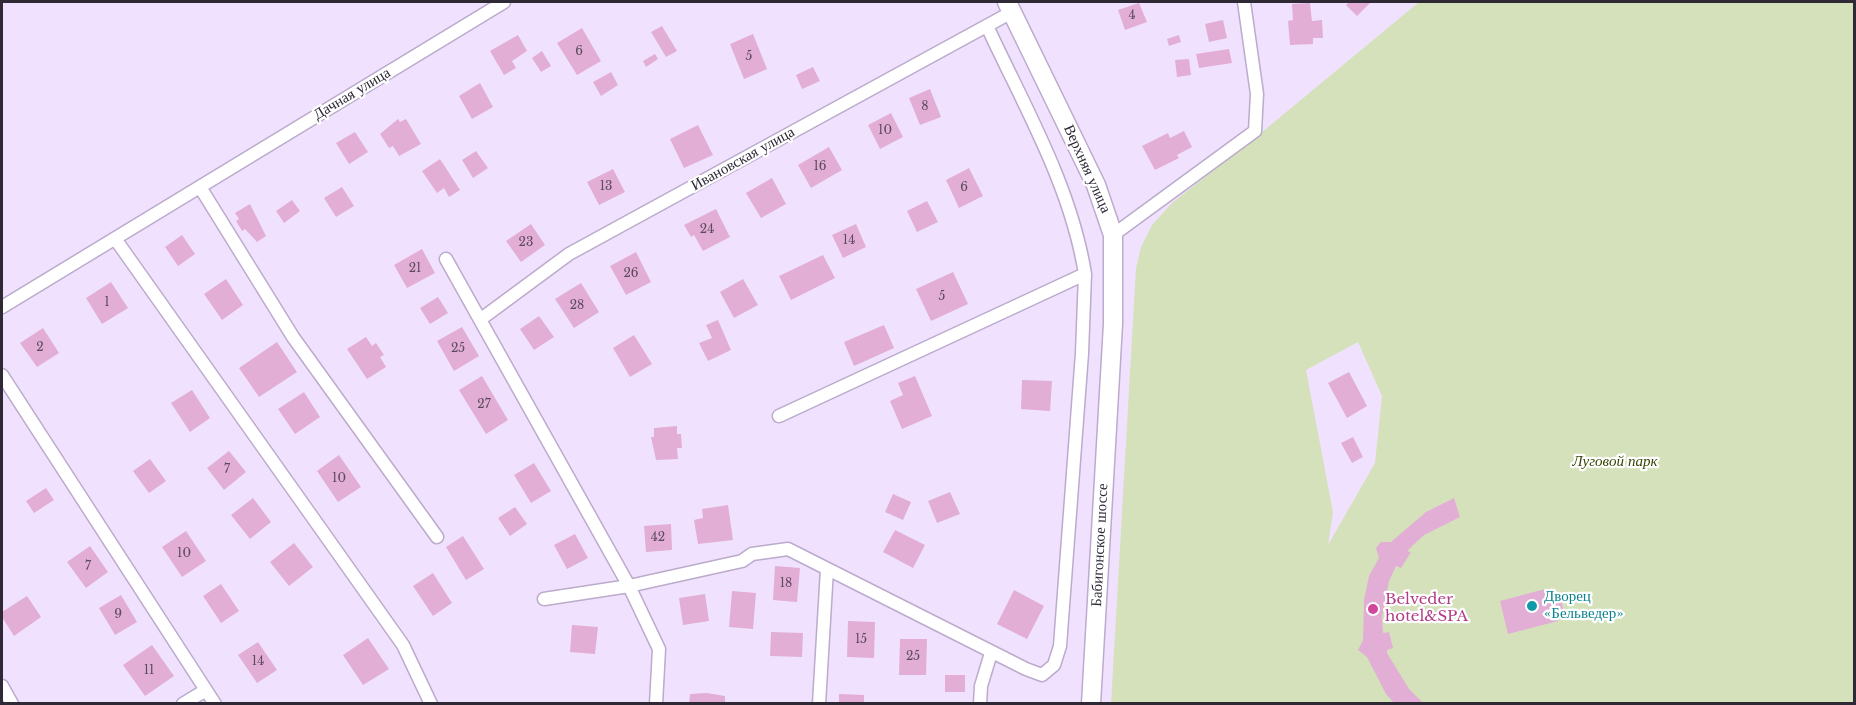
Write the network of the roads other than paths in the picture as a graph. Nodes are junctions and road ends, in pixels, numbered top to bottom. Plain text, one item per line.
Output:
1 (504, 2) edge
2 (1244, 2) edge
3 (1010, 7) edge
4 (987, 27) junction
5 (200, 187) junction
6 (1113, 235) junction
7 (116, 240) junction
8 (446, 259) dead end
9 (1085, 274) junction
10 (2, 307) edge
11 (481, 319) junction
12 (2, 375) edge
13 (1109, 386) joint
14 (779, 416) dead end
15 (437, 537) dead end
16 (827, 568) junction
17 (629, 586) junction
18 (544, 599) dead end
19 (991, 653) junction
20 (2, 686) edge
21 (206, 690) junction
22 (12, 704) edge
23 (183, 704) edge
24 (215, 704) edge
25 (431, 704) edge
26 (656, 704) edge
27 (819, 704) edge
28 (980, 704) edge
29 (1091, 704) edge

1 - 5 street, Дачная улица
2 - 6 street
3 - 4 street, Ивановская улица
3 - 6 street, Верхняя улица
4 - 9 street
4 - 11 street, Ивановская улица
5 - 7 street, Дачная улица
5 - 15 street
6 - 13 street, Верхняя улица
7 - 10 street, Дачная улица
7 - 25 street
8 - 11 street
9 - 14 street
9 - 19 street
11 - 17 street
12 - 21 street
13 - 29 street, Бабигонское шоссе
16 - 17 street
16 - 19 street
16 - 27 street
17 - 18 street
17 - 26 street
19 - 28 street
20 - 22 street
21 - 23 street
21 - 24 street

